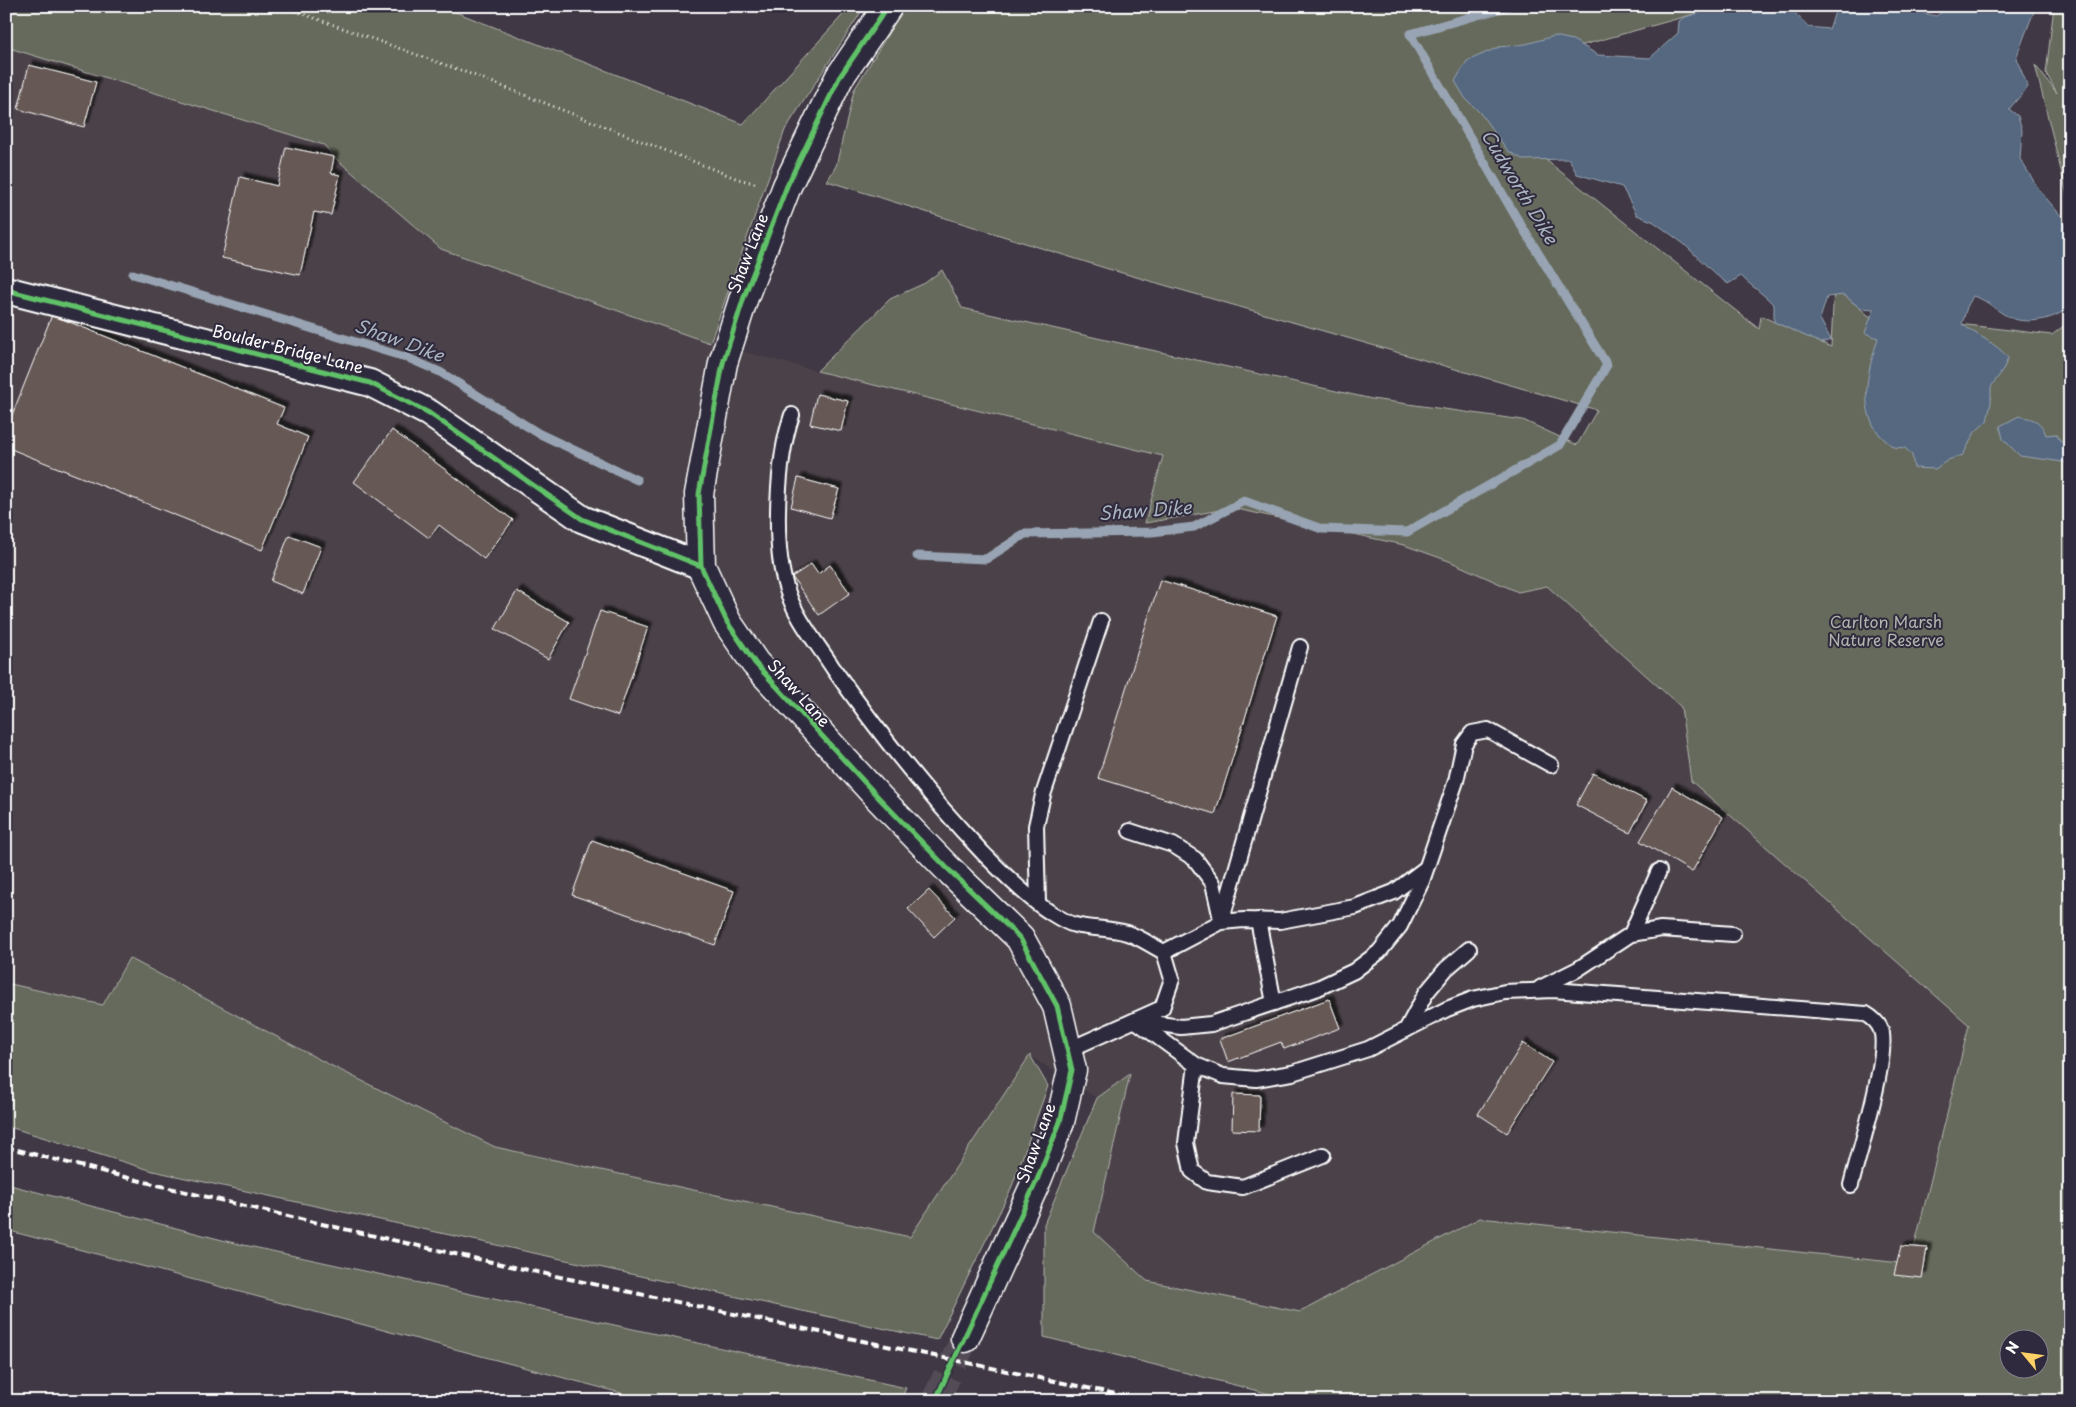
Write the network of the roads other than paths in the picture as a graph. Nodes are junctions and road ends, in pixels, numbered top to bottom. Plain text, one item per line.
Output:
1 (888, 6) edge
2 (6, 290) edge
3 (792, 415) dead end
4 (701, 566) junction
5 (1101, 622) dead end
6 (1300, 648) dead end
7 (1551, 765) dead end
8 (1130, 831) dead end
9 (1427, 868) junction
10 (1659, 871) dead end
11 (1038, 903) junction
12 (1258, 920) junction
13 (1221, 922) junction
14 (1631, 934) junction
15 (1733, 934) dead end
16 (1469, 948) dead end
17 (1164, 952) junction
18 (1535, 991) junction
19 (1274, 1003) junction
20 (1136, 1021) junction
21 (1406, 1030) junction
22 (1068, 1050) junction
23 (1196, 1065) junction
24 (1323, 1154) dead end
25 (1851, 1185) dead end
26 (965, 1338) tunnel mouth

1 - 4 street, Shaw Lane
2 - 4 street, Boulder Bridge Lane
3 - 11 lane
4 - 22 street, Shaw Lane
5 - 11 lane
6 - 13 lane
7 - 9 lane
8 - 13 lane
9 - 12 lane
9 - 19 lane
10 - 14 lane
11 - 17 lane
12 - 13 lane
12 - 19 lane
13 - 17 lane
14 - 15 lane
14 - 18 lane
16 - 21 lane
17 - 20 lane
18 - 21 lane
18 - 25 lane
19 - 20 lane
20 - 22 lane
20 - 23 lane
21 - 23 lane
22 - 26 street, Shaw Lane
23 - 24 lane

